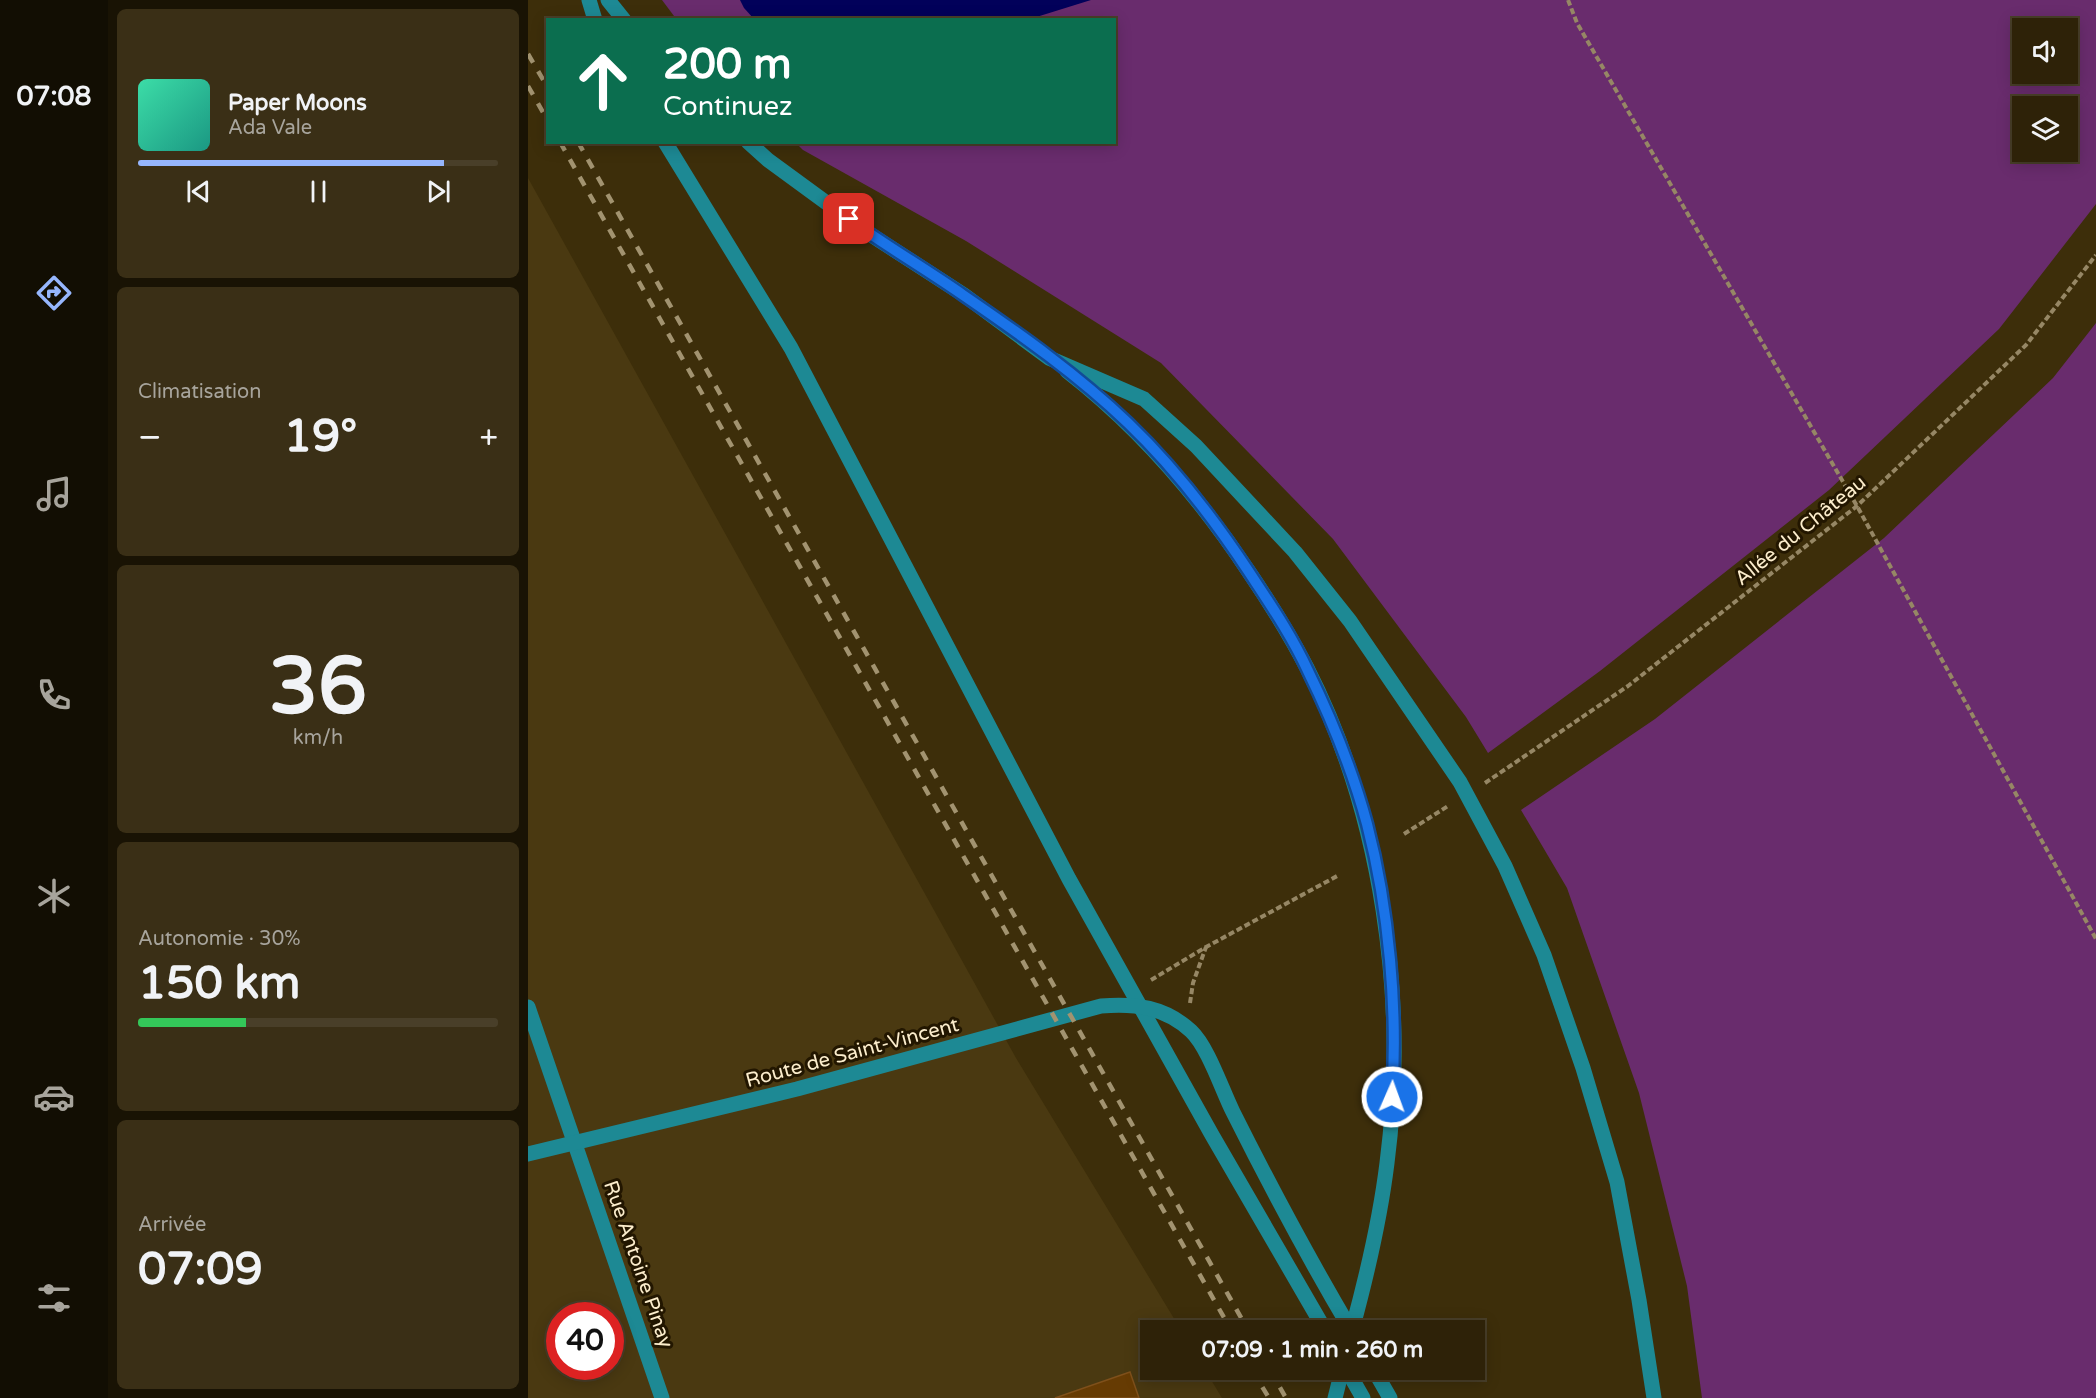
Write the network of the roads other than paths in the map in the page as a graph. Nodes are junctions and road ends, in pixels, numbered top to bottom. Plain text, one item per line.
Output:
1 (589, 0) edge
2 (608, 0) edge
3 (594, 18) edge
4 (622, 18) edge
5 (666, 144) edge
6 (750, 144) edge
7 (1050, 358) junction
8 (1140, 1005) junction
9 (528, 1007) edge
10 (576, 1143) junction
11 (528, 1155) edge
12 (1319, 1320) edge
13 (1346, 1320) edge
14 (1355, 1320) edge
15 (1341, 1380) edge
16 (1351, 1380) edge
17 (1380, 1380) edge
18 (662, 1398) edge
19 (1335, 1398) edge
20 (1363, 1398) edge
21 (1390, 1398) edge
22 (1653, 1398) edge

1 - 3 street
2 - 4 street
5 - 8 street
6 - 7 street
7 - 14 street
7 - 22 street
8 - 10 street, Route de Saint-Vincent
8 - 12 street
8 - 13 street
9 - 10 street, Rue Antoine Pinay
10 - 11 street, Route de Saint-Vincent
10 - 18 street, Rue Antoine Pinay
15 - 19 street
16 - 20 street
17 - 21 street

